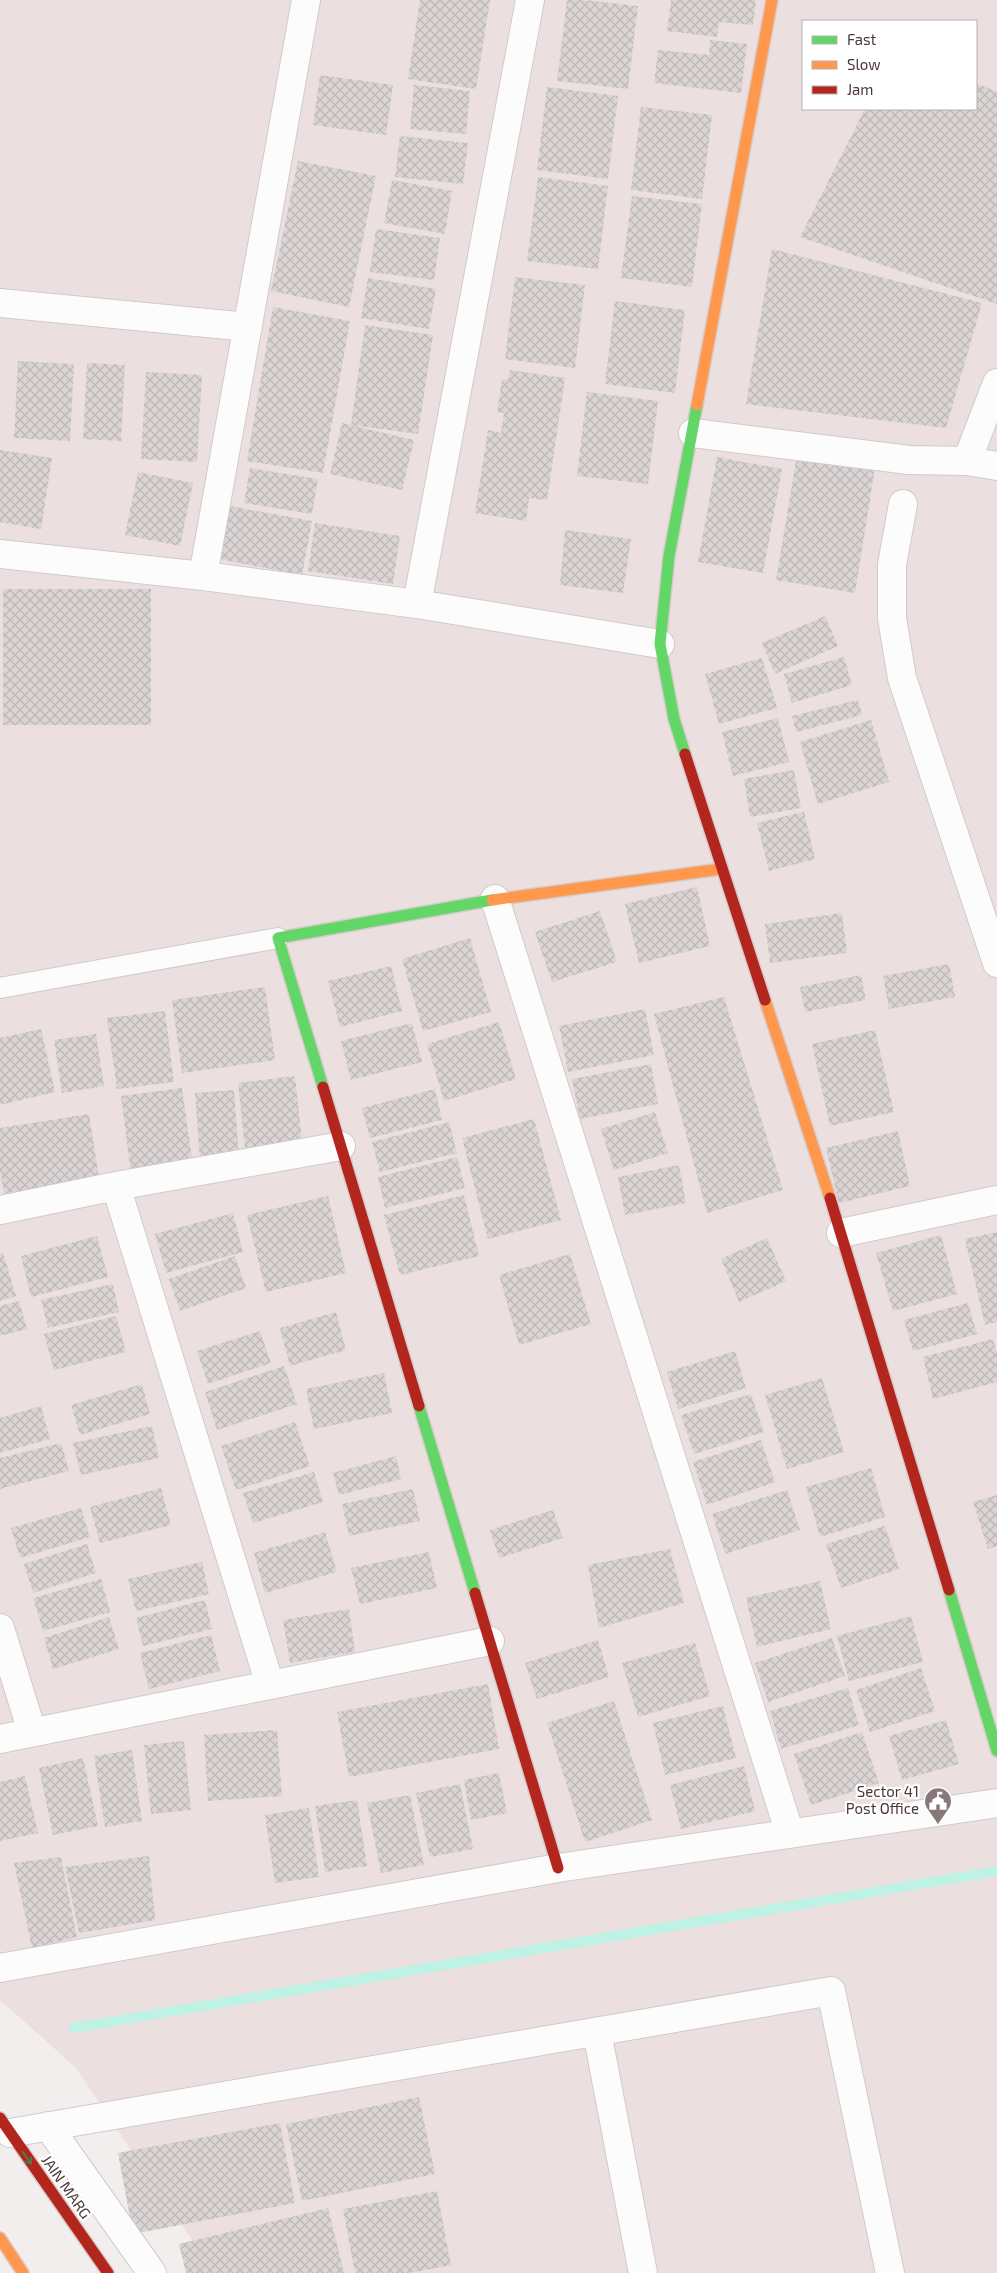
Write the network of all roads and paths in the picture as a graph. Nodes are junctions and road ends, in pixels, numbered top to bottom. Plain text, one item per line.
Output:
1 (306, 0) edge
2 (530, 0) edge
3 (772, 0) edge
4 (0, 303) edge
5 (248, 327) junction
6 (997, 383) edge
7 (692, 432) junction
8 (967, 461) junction
9 (997, 466) edge
10 (904, 504) dead end
11 (0, 554) edge
12 (203, 576) junction
13 (417, 604) junction
14 (660, 644) junction
15 (722, 869) junction
16 (496, 899) junction
17 (278, 938) junction
18 (997, 963) edge
19 (0, 988) edge
20 (341, 1146) junction
21 (116, 1186) junction
22 (997, 1200) edge
23 (0, 1210) edge
24 (841, 1233) junction
25 (0, 1628) edge
26 (490, 1640) junction
27 (270, 1685) junction
28 (32, 1732) junction
29 (0, 1739) edge
30 (997, 1751) edge
31 (997, 1803) edge
32 (790, 1834) junction
33 (558, 1868) junction
34 (0, 1968) edge
35 (596, 2032) junction
36 (5, 2125) edge
37 (48, 2126) junction
38 (0, 2238) edge
39 (639, 2272) edge
40 (23, 2273) edge
41 (108, 2273) edge
42 (152, 2273) edge
43 (890, 2273) edge

1 - 5 street
2 - 13 street
3 - 7 street
4 - 5 street
5 - 12 street
6 - 8 street
7 - 8 street
7 - 14 street
8 - 9 street
10 - 18 street
11 - 12 street
12 - 13 street
13 - 14 street
14 - 15 street
15 - 16 street
15 - 24 street
16 - 17 street
16 - 32 street
17 - 19 lane
17 - 20 street
20 - 21 street
20 - 26 street
21 - 23 street
21 - 27 street
22 - 24 street
24 - 30 street
25 - 28 street
26 - 27 street
26 - 33 street
27 - 28 street
28 - 29 street
31 - 32 street
32 - 33 street
33 - 34 street
35 - 37 street
35 - 39 street
35 - 43 street
36 - 37 street
36 -> 41 street, JAIN MARG
37 - 42 street
38 - 40 street

